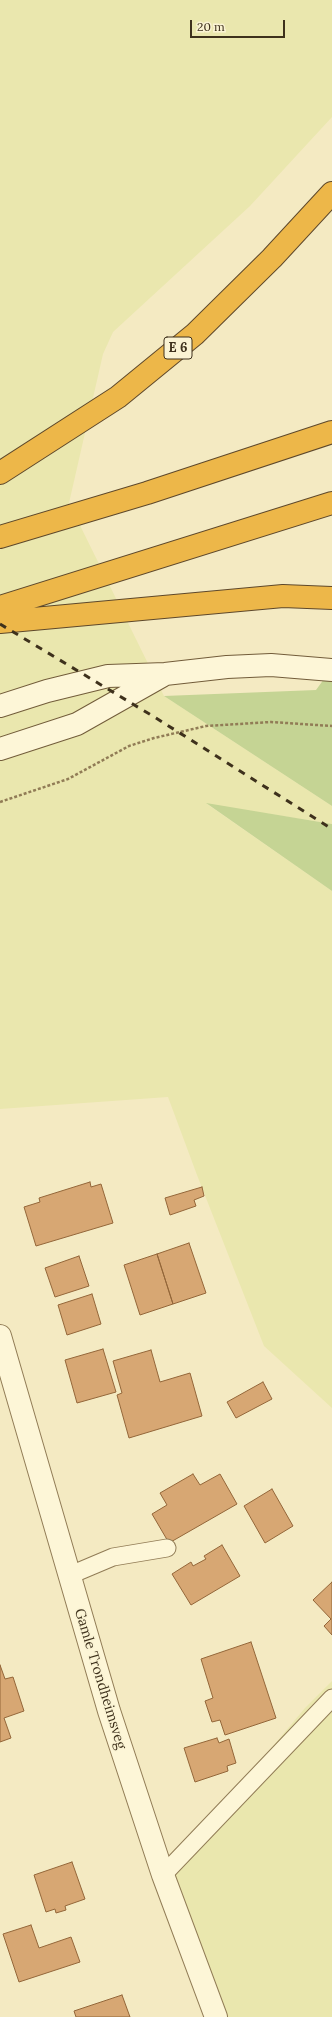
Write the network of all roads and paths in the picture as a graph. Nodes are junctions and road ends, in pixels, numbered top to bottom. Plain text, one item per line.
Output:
1 (332, 193) edge
2 (332, 432) edge
3 (0, 473) edge
4 (332, 502) edge
5 (0, 537) edge
6 (332, 598) edge
7 (0, 607) edge
8 (0, 622) edge
9 (332, 670) edge
10 (165, 674) junction
11 (0, 706) edge
12 (332, 726) edge
13 (0, 749) edge
14 (0, 802) edge
15 (0, 1336) edge
16 (3, 1360) edge
17 (167, 1548) dead end
18 (68, 1576) junction
19 (332, 1698) edge
20 (163, 1875) junction
21 (216, 2017) edge

1 - 3 highway, E 6
2 - 5 highway
4 - 7 highway
6 - 8 highway
9 - 10 street
10 - 11 street
10 - 13 street
12 - 14 path
15 - 16 street, Gamle Trondheimsveg
16 - 18 street, Gamle Trondheimsveg
17 - 18 lane
18 - 20 street, Gamle Trondheimsveg
19 - 20 lane
20 - 21 street, Gamle Trondheimsveg

